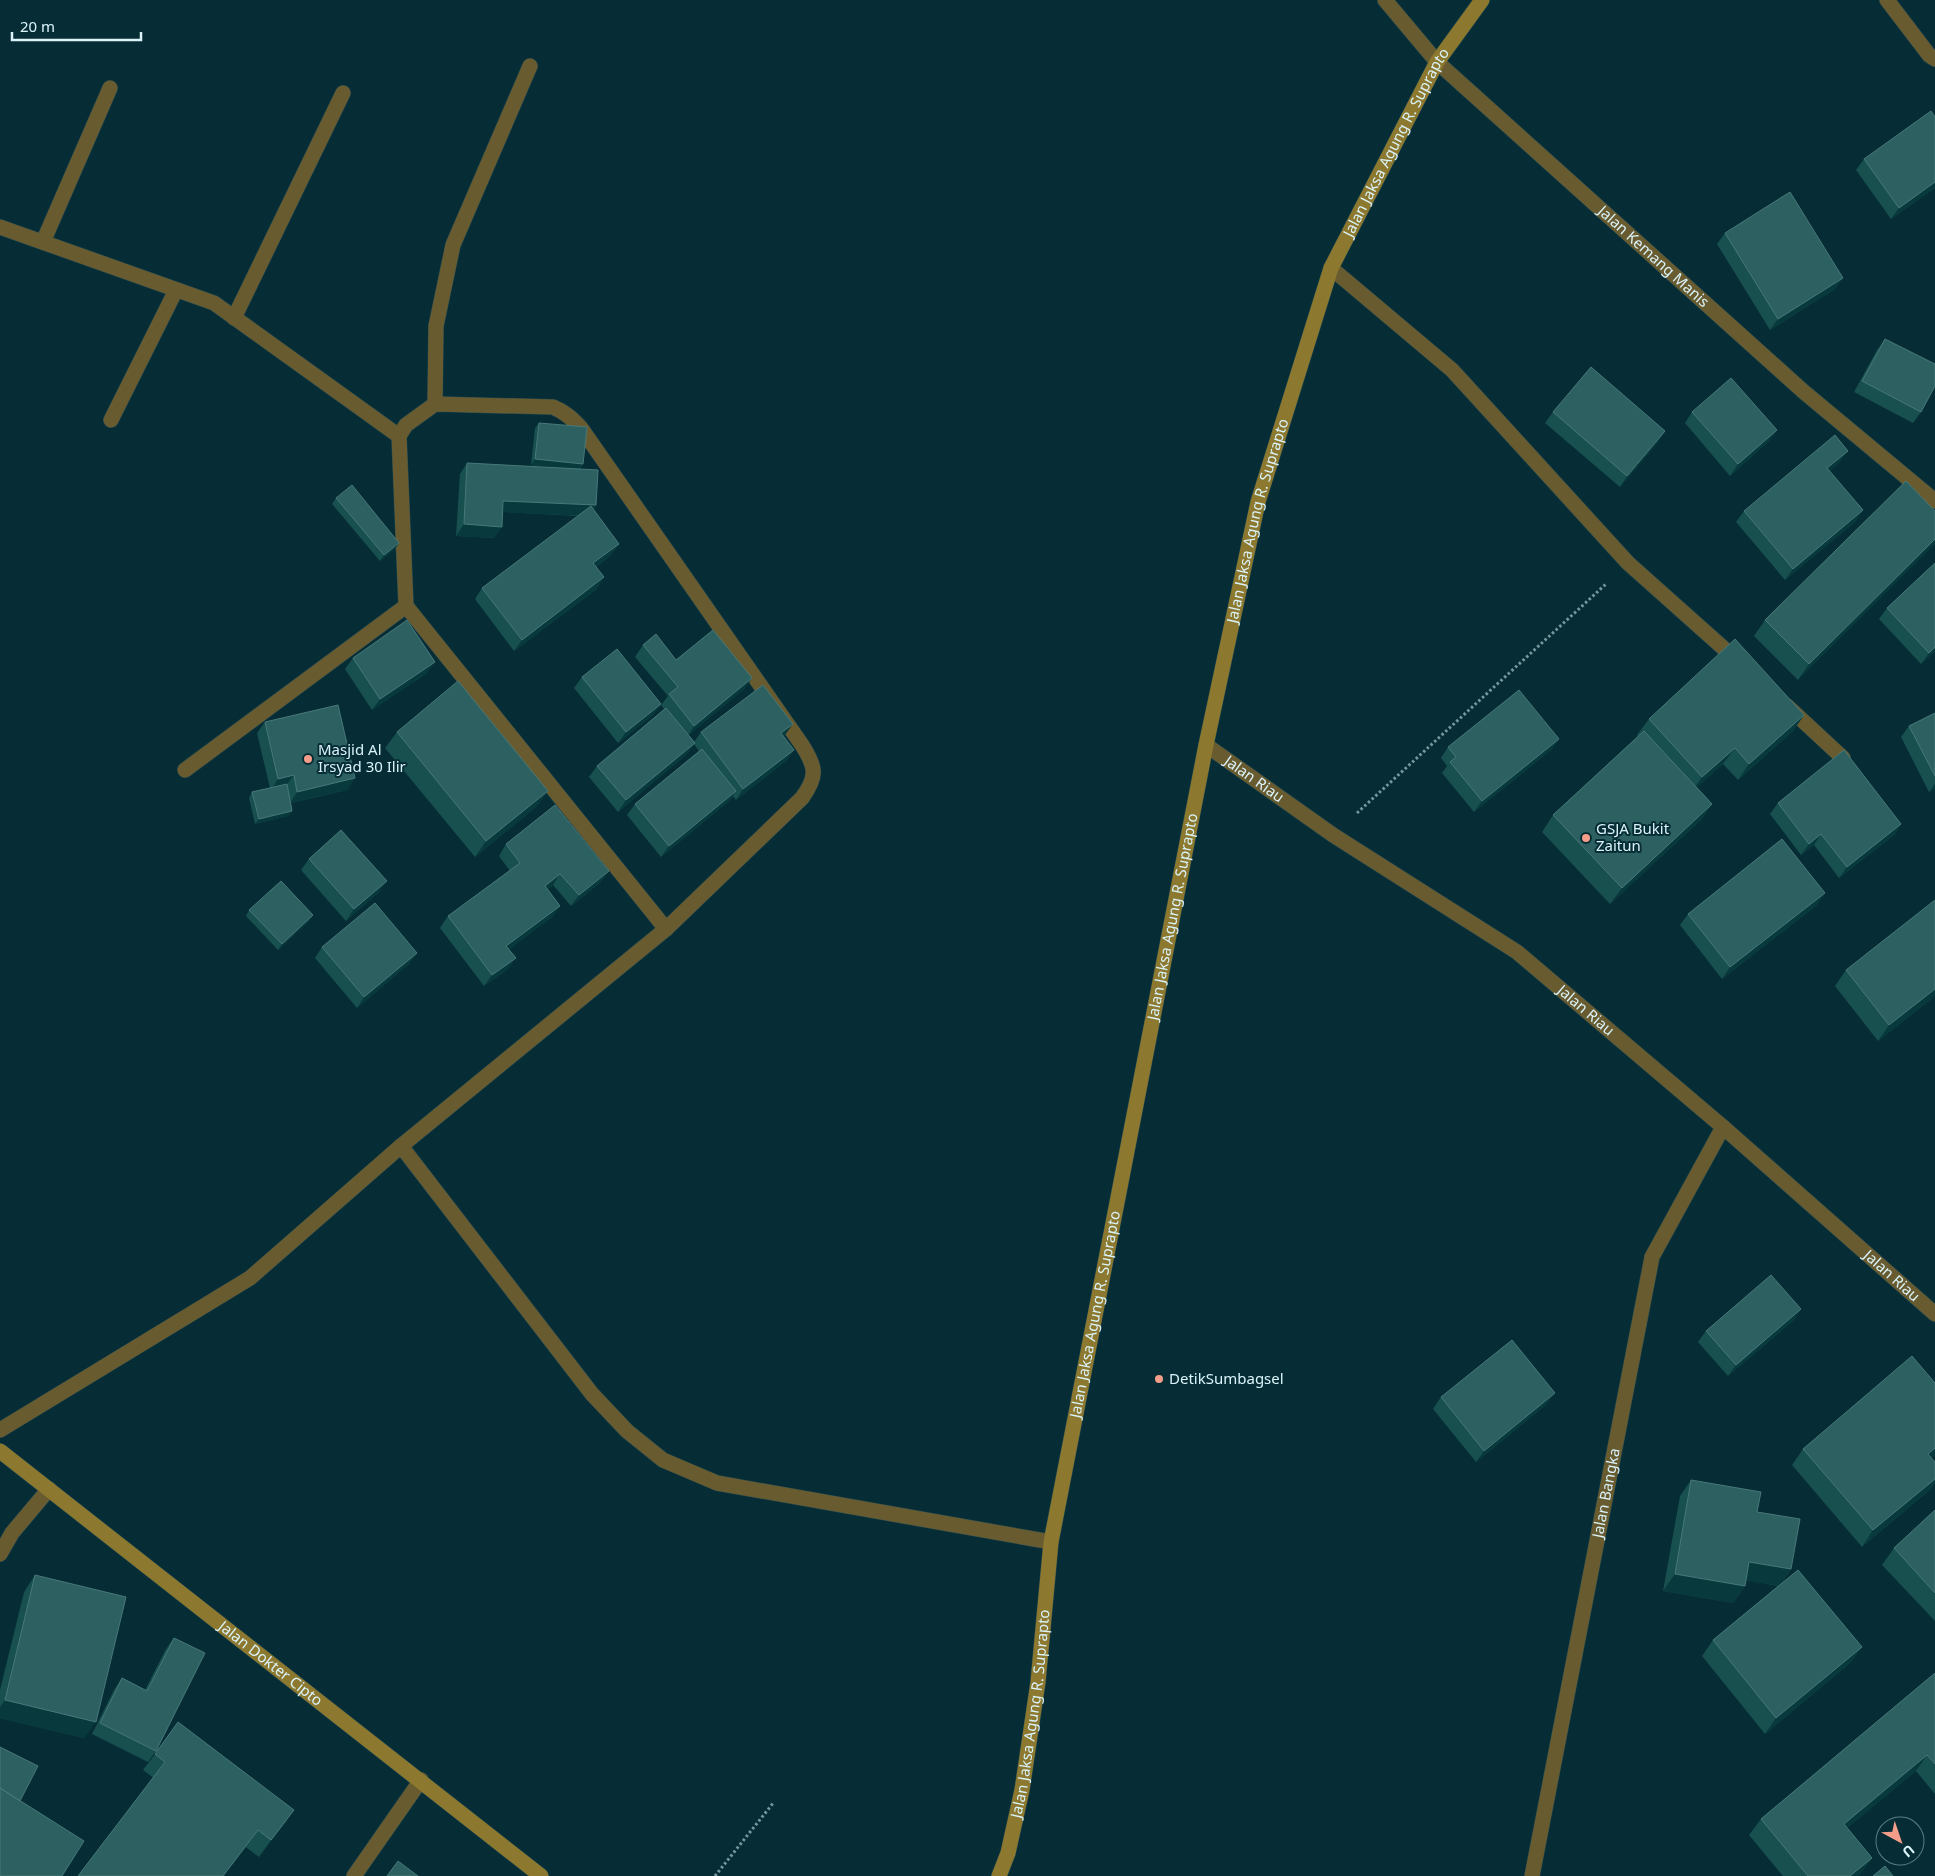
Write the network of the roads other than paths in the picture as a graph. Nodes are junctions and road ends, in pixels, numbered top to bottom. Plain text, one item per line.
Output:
1 (1385, 0) edge
2 (1482, 0) edge
3 (1887, 0) edge
4 (1935, 59) edge
5 (1437, 62) junction
6 (530, 66) dead end
7 (110, 88) dead end
8 (343, 93) dead end
9 (0, 227) edge
10 (43, 242) junction
11 (1331, 268) junction
12 (176, 290) junction
13 (234, 318) junction
14 (435, 404) junction
15 (112, 420) dead end
16 (399, 436) junction
17 (1935, 501) edge
18 (406, 606) junction
19 (1752, 674) edge
20 (1774, 694) edge
21 (1206, 745) junction
22 (1843, 758) edge
23 (185, 770) dead end
24 (666, 928) junction
25 (1723, 1127) junction
26 (401, 1146) junction
27 (1935, 1314) edge
28 (0, 1430) edge
29 (0, 1451) edge
30 (49, 1489) junction
31 (1051, 1542) junction
32 (0, 1554) edge
33 (421, 1780) junction
34 (354, 1876) edge
35 (541, 1876) edge
36 (999, 1876) edge
37 (1532, 1876) edge

1 - 5 street, Jalan Kemang Manis
2 - 5 main road, Jalan Jaksa Agung R. Suprapto
3 - 4 street
5 - 11 main road, Jalan Jaksa Agung R. Suprapto
5 - 17 street, Jalan Kemang Manis
6 - 14 street
7 - 10 street
8 - 13 street
9 - 10 street
10 - 12 street
11 - 19 street
11 - 21 main road, Jalan Jaksa Agung R. Suprapto
12 - 13 street
12 - 15 street
13 - 16 street
14 - 16 street
14 - 24 street
16 - 18 street
18 - 23 street
18 - 24 street
20 - 22 street
21 - 25 street, Jalan Riau
21 - 31 main road, Jalan Jaksa Agung R. Suprapto
24 - 26 street
25 - 27 street, Jalan Riau
25 - 37 street, Jalan Bangka
26 - 28 street
26 - 31 street
29 - 30 main road, Jalan Dokter Cipto
30 - 32 street
30 - 33 main road, Jalan Dokter Cipto
31 - 36 main road, Jalan Jaksa Agung R. Suprapto
33 - 34 street
33 - 35 main road, Jalan Dokter Cipto

